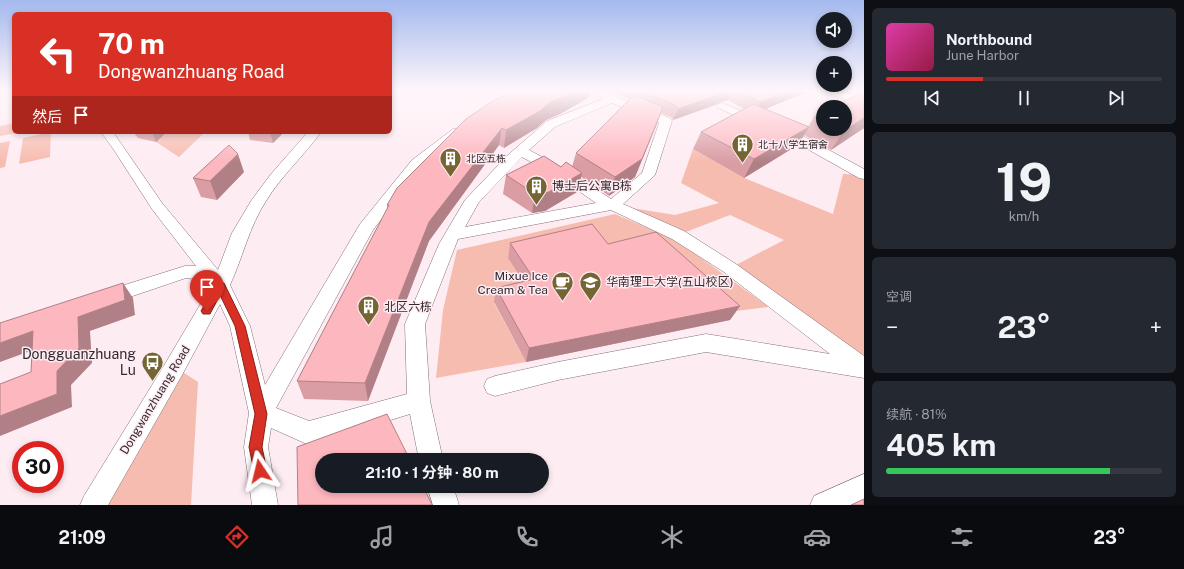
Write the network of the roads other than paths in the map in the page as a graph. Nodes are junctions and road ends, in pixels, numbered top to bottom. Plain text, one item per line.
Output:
1 (569, 115) edge
2 (651, 115) edge
3 (742, 115) edge
4 (472, 121) edge
5 (109, 134) edge
6 (313, 134) edge
7 (521, 151) junction
8 (864, 175) edge
9 (613, 205) junction
10 (452, 235) junction
11 (221, 286) junction
12 (89, 304) edge
13 (864, 368) edge
14 (495, 386) dead end
15 (419, 400) junction
16 (261, 414) junction
17 (430, 453) edge
18 (864, 487) edge
19 (442, 493) edge
20 (93, 505) edge
21 (266, 505) edge
22 (446, 505) edge
23 (823, 505) edge

1 - 7 street
2 - 9 street
3 - 8 street
4 - 16 street
5 - 11 street
6 - 11 street, Dongwanzhuang Road
7 - 9 street
7 - 10 street
9 - 10 street
9 - 13 street
10 - 15 street
11 - 12 street
11 - 16 street
11 - 20 street, Dongwanzhuang Road
13 - 14 street
15 - 16 street
15 - 17 street
16 - 21 street
18 - 23 street
19 - 22 street

